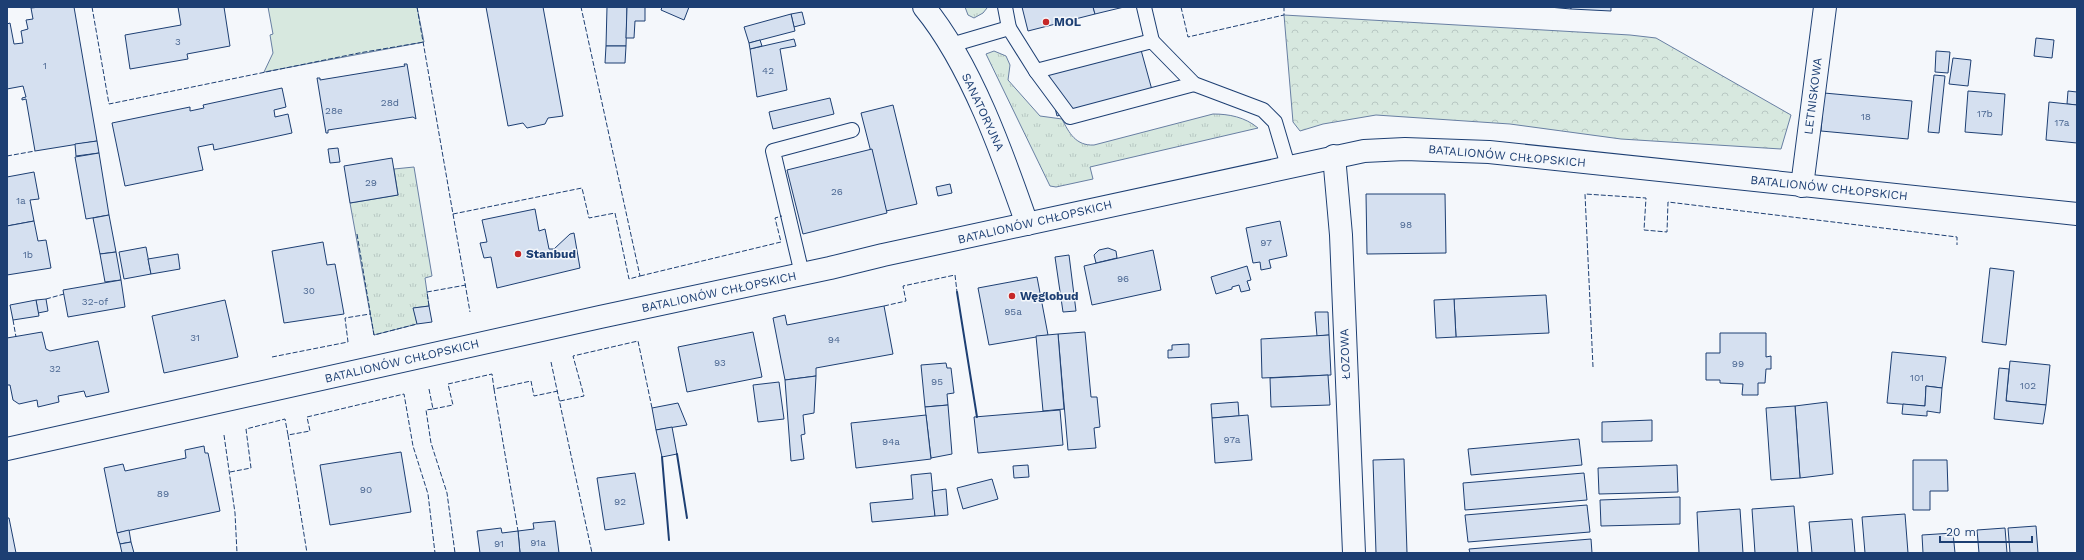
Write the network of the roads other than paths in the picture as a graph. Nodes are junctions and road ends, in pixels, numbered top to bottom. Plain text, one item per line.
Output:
1 (924, 7) edge
2 (1005, 7) edge
3 (1144, 7) edge
4 (1825, 7) edge
5 (1010, 28) junction
6 (1152, 41) junction
7 (951, 45) junction
8 (1036, 71) junction
9 (1194, 84) junction
10 (852, 130) dead end
11 (1334, 156) junction
12 (1288, 166) junction
13 (1802, 186) junction
14 (2077, 214) edge
15 (1027, 224) junction
16 (802, 274) junction
17 (7, 449) edge
18 (1354, 553) edge

1 - 7 street, SANATORYJNA
2 - 5 lane
3 - 6 lane
4 - 13 street, LETNISKOWA
5 - 7 lane
5 - 8 lane
6 - 8 lane
6 - 9 lane
7 - 15 street, SANATORYJNA
8 - 9 lane
9 - 12 lane
10 - 16 lane
11 - 12 street, BATALIONÓW CHŁOPSKICH
11 - 13 street, BATALIONÓW CHŁOPSKICH
11 - 18 street, ŁOZOWA
12 - 15 street, BATALIONÓW CHŁOPSKICH
13 - 14 street, BATALIONÓW CHŁOPSKICH
15 - 16 street, BATALIONÓW CHŁOPSKICH
16 - 17 street, BATALIONÓW CHŁOPSKICH

